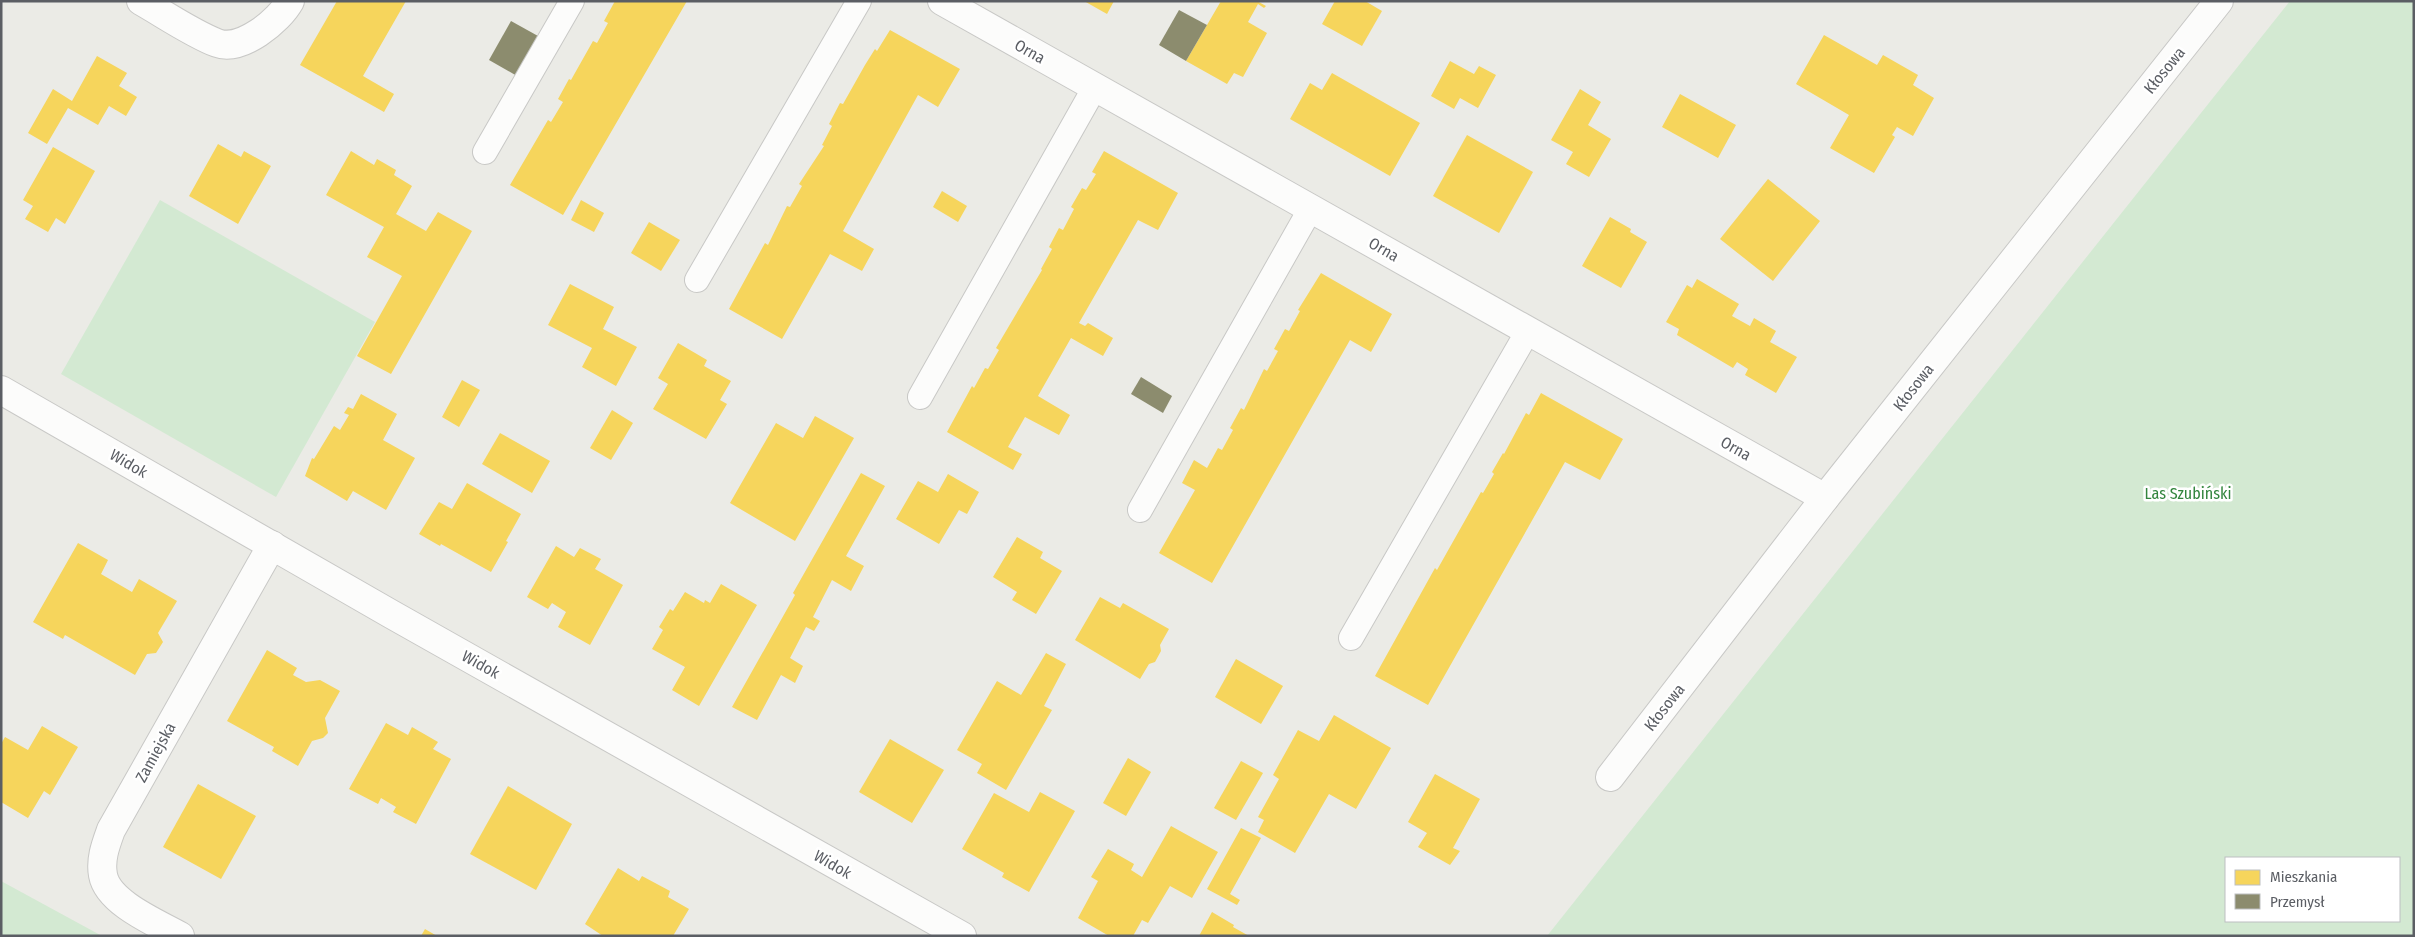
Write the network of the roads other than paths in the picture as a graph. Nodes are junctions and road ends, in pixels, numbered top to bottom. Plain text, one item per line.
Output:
1 (141, 1) edge
2 (290, 1) edge
3 (572, 1) edge
4 (859, 1) edge
5 (942, 1) edge
6 (2219, 1) edge
7 (1095, 87) junction
8 (485, 152) dead end
9 (1311, 208) junction
10 (697, 280) dead end
11 (1528, 331) junction
12 (1, 390) edge
13 (920, 397) dead end
14 (1825, 498) junction
15 (1140, 510) dead end
16 (272, 545) junction
17 (1351, 638) dead end
18 (1610, 776) dead end
19 (180, 936) edge
20 (962, 936) edge

1 - 2 street
3 - 8 lane
4 - 10 lane
5 - 7 street, Orna
6 - 14 street, Kłosowa
7 - 9 street, Orna
7 - 13 lane
9 - 11 street, Orna
9 - 15 lane
11 - 14 street, Orna
11 - 17 lane
12 - 16 street, Widok
14 - 18 street, Kłosowa
16 - 19 street, Zamiejska
16 - 20 street, Widok

